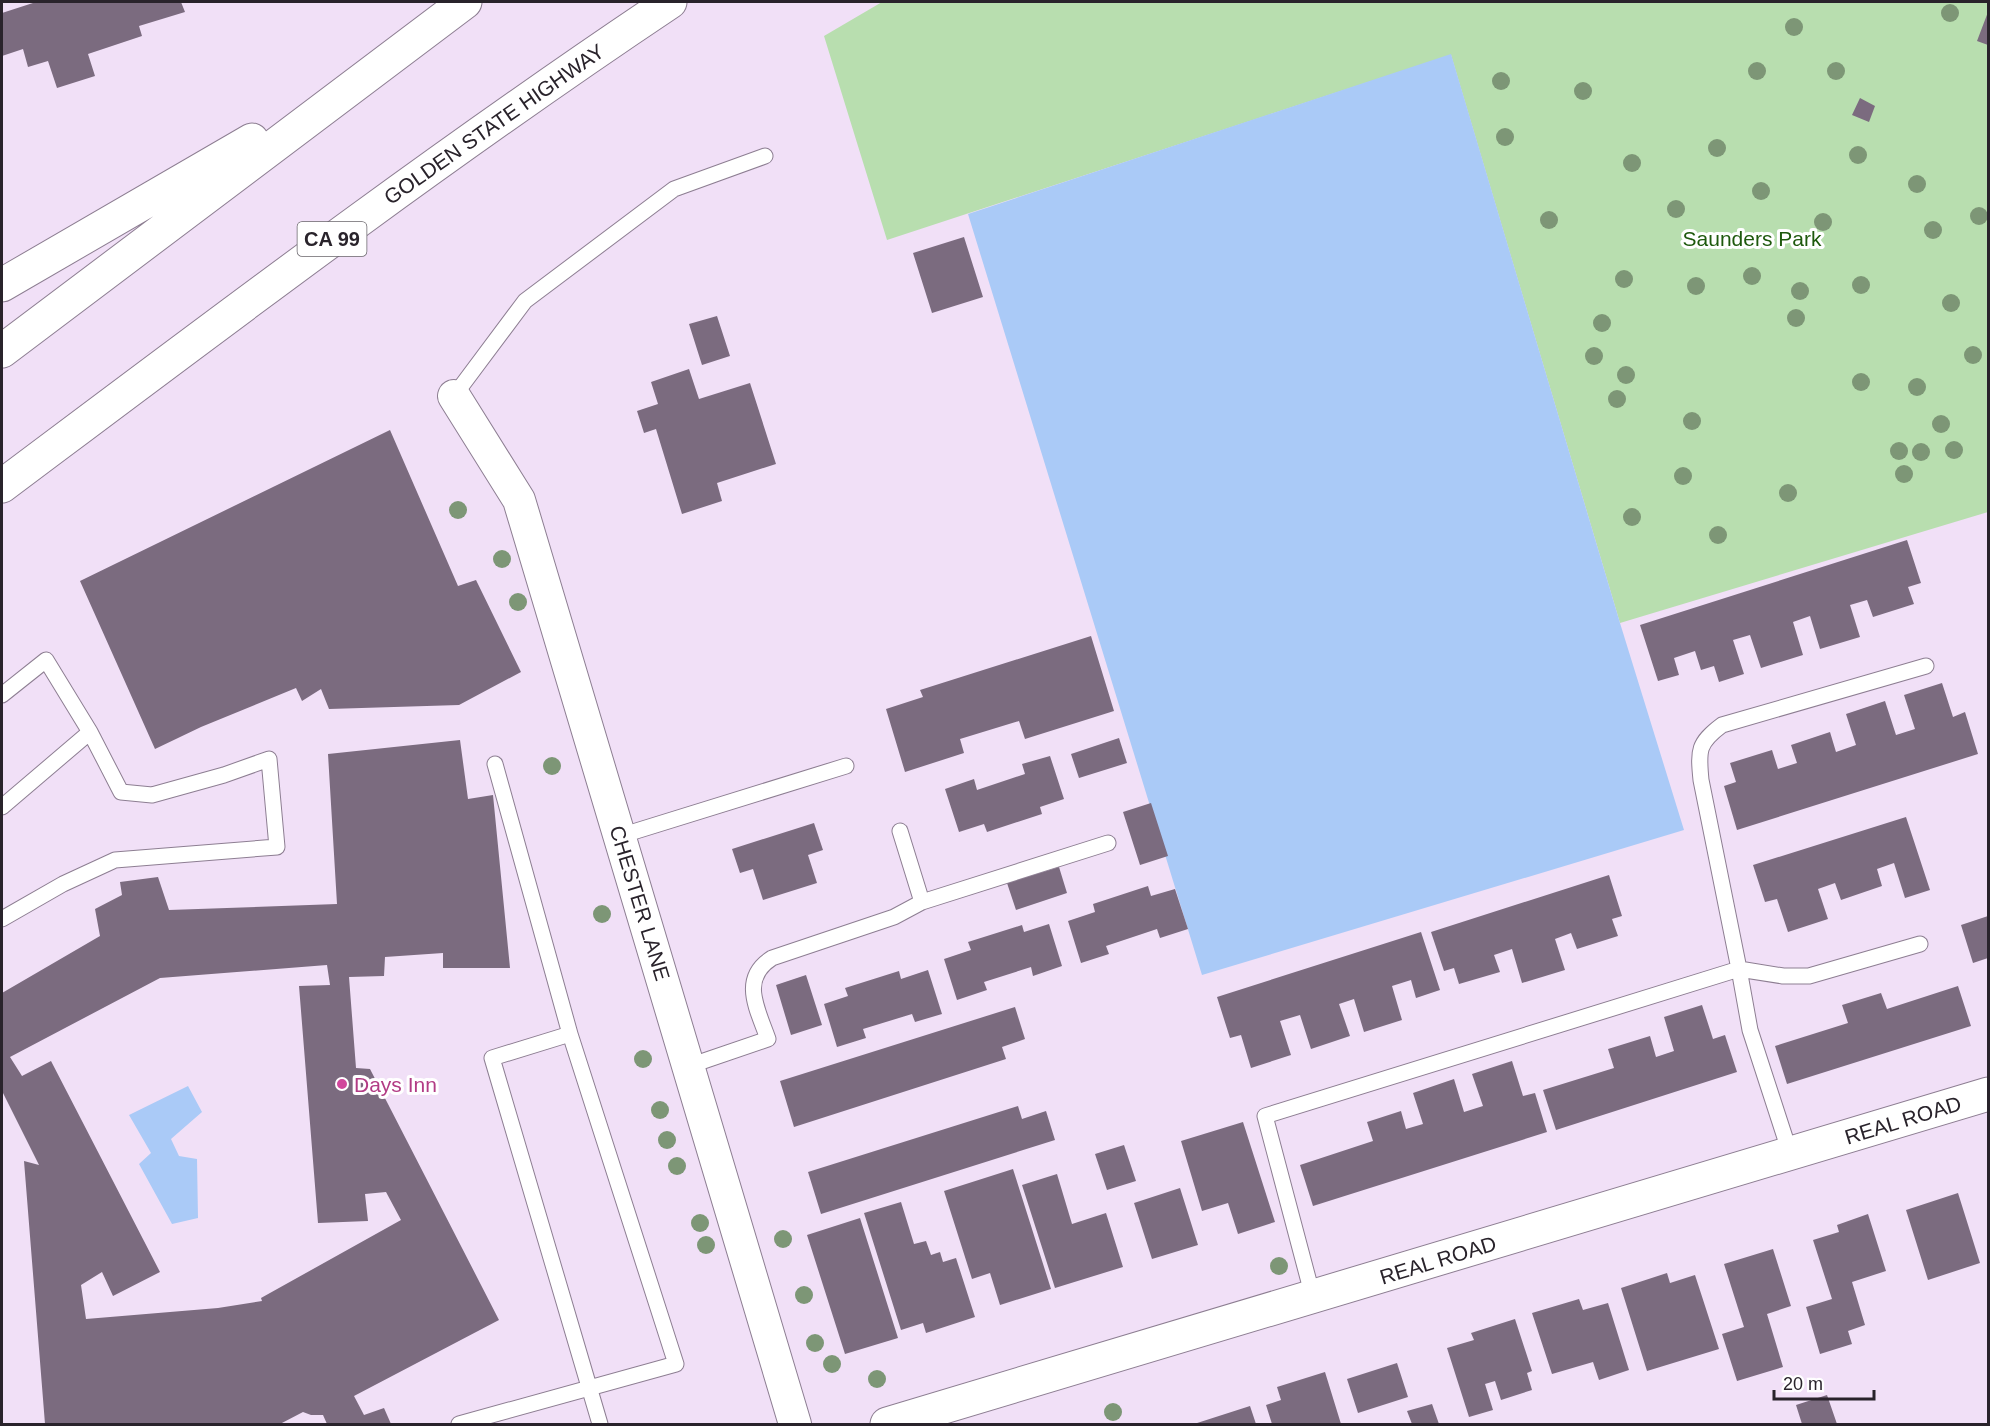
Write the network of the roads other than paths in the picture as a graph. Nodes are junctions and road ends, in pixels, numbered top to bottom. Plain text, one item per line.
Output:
1 (465, 2) edge
2 (670, 2) edge
3 (381, 65) junction
4 (765, 156) dead end
5 (2, 285) edge
6 (2, 351) edge
7 (454, 396) joint
8 (2, 486) edge
9 (1926, 666) dead end
10 (2, 695) edge
11 (90, 732) junction
12 (495, 764) dead end
13 (846, 766) dead end
14 (2, 807) edge
15 (900, 831) dead end
16 (620, 836) junction
17 (1108, 843) dead end
18 (922, 902) junction
19 (2, 919) edge
20 (1920, 944) dead end
21 (1739, 969) junction
22 (570, 1034) junction
23 (689, 1066) junction
24 (1989, 1094) edge
25 (1790, 1154) junction
26 (1313, 1298) junction
27 (588, 1388) junction
28 (459, 1425) edge
29 (600, 1425) edge
30 (795, 1425) edge
31 (887, 1425) edge

1 - 3 main road
2 - 8 main road, GOLDEN STATE HIGHWAY / CA 99
3 - 5 main road
3 - 6 main road
4 - 7 lane
7 - 16 street, CHESTER LANE
9 - 21 lane
10 - 11 lane
11 - 14 lane
11 - 19 lane
12 - 22 lane
13 - 16 lane
15 - 18 lane
16 - 23 street, CHESTER LANE
17 - 18 lane
18 - 23 lane
20 - 21 lane
21 - 25 lane
21 - 26 lane
22 - 27 lane
22 - 27 lane
23 - 30 street, CHESTER LANE
24 - 25 main road, REAL ROAD
25 - 26 main road, REAL ROAD
26 - 31 main road, REAL ROAD
27 - 28 lane
27 - 29 lane

